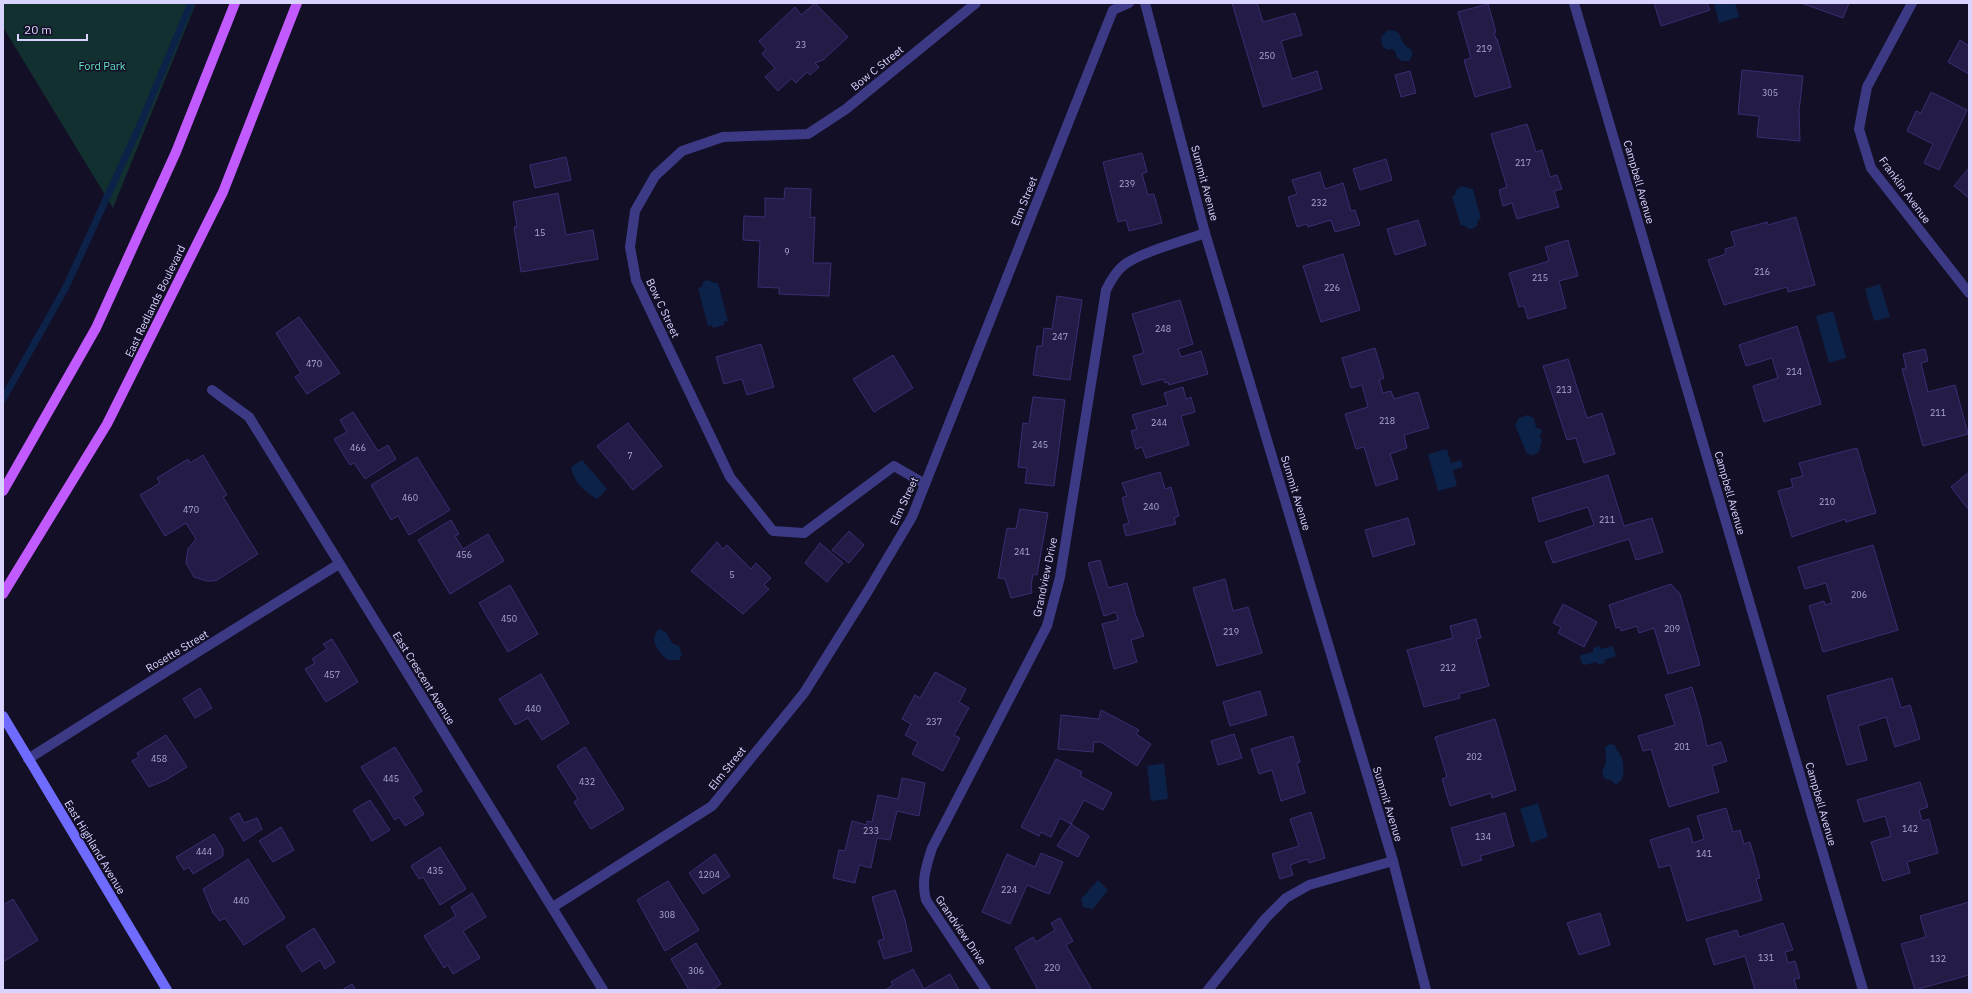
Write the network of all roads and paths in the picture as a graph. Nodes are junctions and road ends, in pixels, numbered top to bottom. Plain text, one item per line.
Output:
1 (235, 3) edge
2 (297, 3) edge
3 (976, 3) edge
4 (1129, 3) edge
5 (1145, 3) edge
6 (1574, 3) edge
7 (1912, 3) edge
8 (1206, 234) junction
9 (1969, 293) edge
10 (212, 390) dead end
11 (925, 484) junction
12 (3, 490) edge
13 (339, 564) junction
14 (3, 594) edge
15 (3, 716) edge
16 (28, 759) junction
17 (1393, 861) junction
18 (552, 907) junction
19 (167, 990) edge
20 (603, 990) edge
21 (986, 990) edge
22 (1208, 990) edge
23 (1426, 990) edge
24 (1863, 990) edge

1 - 12 main road
2 - 14 main road, East Redlands Boulevard
3 - 11 street, Bow C Street
4 - 11 street, Elm Street
5 - 8 street, Summit Avenue
6 - 24 street, Campbell Avenue
7 - 9 street, Franklin Avenue
8 - 17 street, Summit Avenue
8 - 21 street, Grandview Drive
10 - 13 street, East Crescent Avenue
11 - 18 street, Elm Street
13 - 16 street, Rosette Street
13 - 18 street, East Crescent Avenue
15 - 16 street, East Highland Avenue
16 - 19 street, East Highland Avenue
17 - 22 street
17 - 23 street, Summit Avenue
18 - 20 street, East Crescent Avenue

